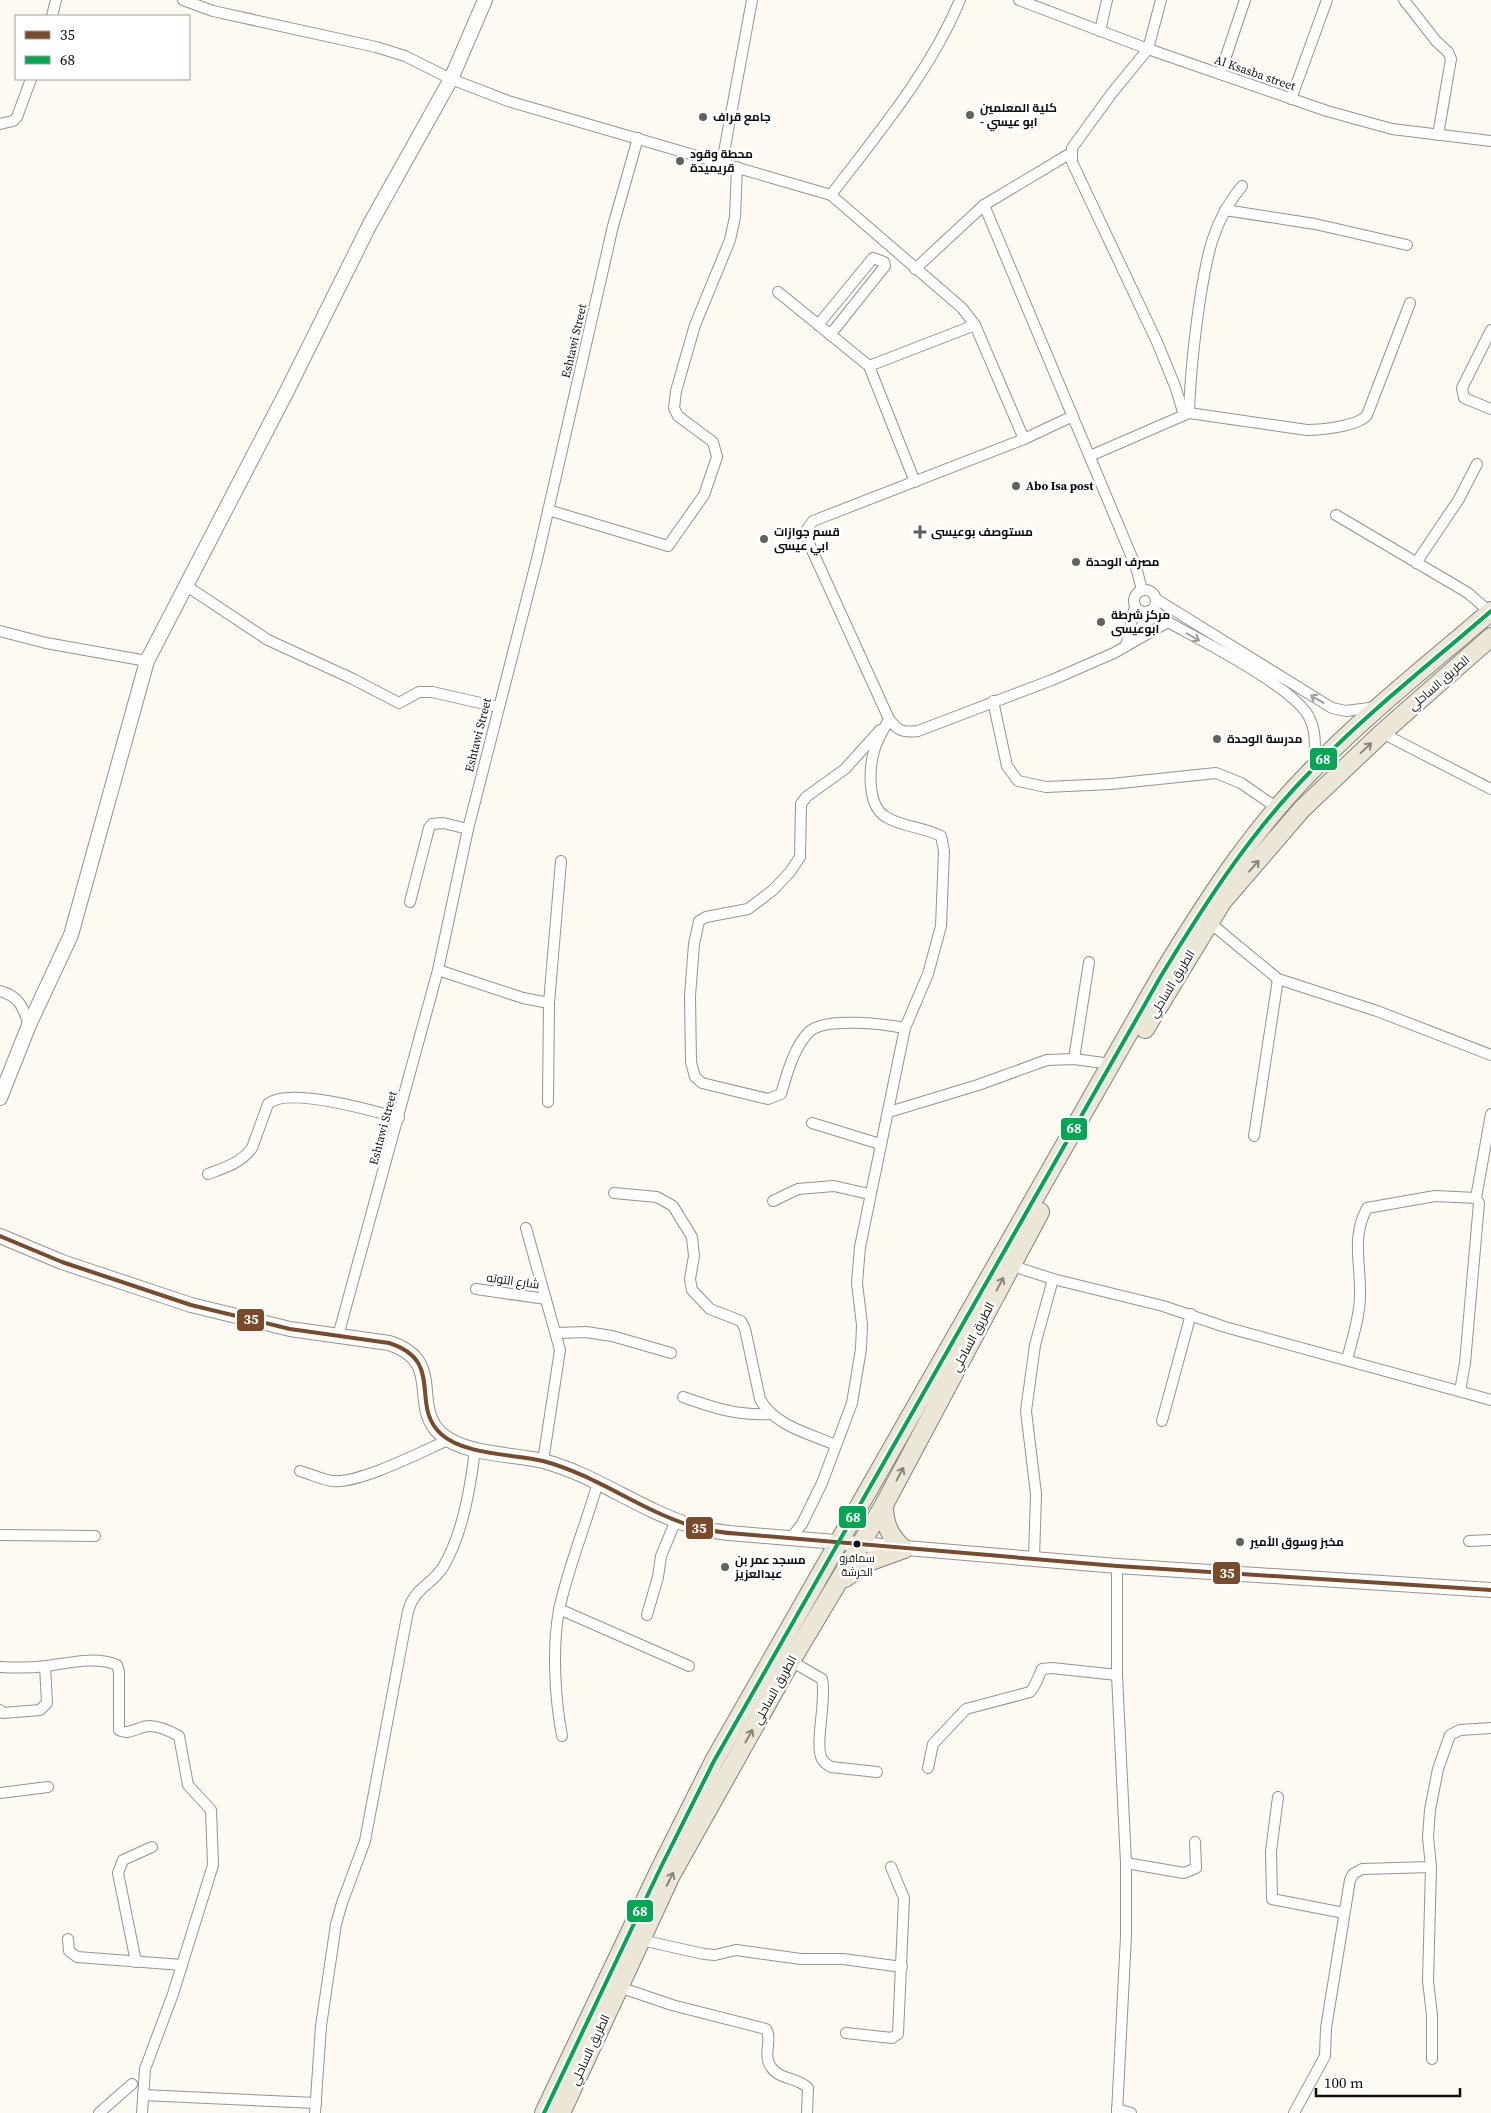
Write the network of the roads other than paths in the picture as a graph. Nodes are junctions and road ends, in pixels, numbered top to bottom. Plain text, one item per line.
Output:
1 (56, 0) edge
2 (183, 0) edge
3 (485, 0) edge
4 (752, 0) edge
5 (960, 0) edge
6 (1019, 0) edge
7 (1107, 0) edge
8 (1161, 0) edge
9 (1245, 0) edge
10 (1327, 0) edge
11 (1404, 0) edge
12 (52, 15) edge
13 (1100, 31) junction
14 (1148, 49) junction
15 (1220, 74) junction
16 (452, 79) junction
17 (31, 80) edge
18 (1291, 99) junction
19 (0, 124) edge
20 (1438, 134) junction
21 (638, 138) junction
22 (1491, 140) edge
23 (1071, 153) junction
24 (722, 163) junction
25 (737, 167) junction
26 (1242, 186) dead end
27 (831, 195) junction
28 (984, 205) junction
29 (1225, 210) junction
30 (1407, 245) dead end
31 (915, 269) junction
32 (778, 292) dead end
33 (1410, 303) dead end
34 (818, 325) junction
35 (975, 325) junction
36 (1491, 330) edge
37 (830, 335) junction
38 (869, 366) junction
39 (1491, 409) edge
40 (1186, 414) junction
41 (1073, 416) junction
42 (1024, 439) junction
43 (1090, 456) junction
44 (1477, 464) dead end
45 (915, 482) junction
46 (548, 510) junction
47 (1336, 515) dead end
48 (1416, 562) junction
49 (185, 585) junction
50 (1142, 590) junction
51 (1135, 606) junction
52 (1152, 607) junction
53 (1490, 612) edge
54 (1168, 622) junction
55 (0, 631) edge
56 (1148, 632) junction
57 (1491, 637) edge
58 (1126, 646) junction
59 (147, 661) junction
60 (993, 701) junction
61 (1380, 706) junction
62 (498, 708) junction
63 (889, 720) junction
64 (1382, 733) junction
65 (1314, 768) junction
66 (1491, 789) edge
67 (1277, 808) junction
68 (468, 829) junction
69 (561, 861) dead end
70 (410, 902) dead end
71 (1209, 922) junction
72 (1090, 962) dead end
73 (438, 970) junction
74 (1278, 979) junction
75 (0, 991) edge
76 (549, 1003) junction
77 (29, 1025) junction
78 (905, 1028) junction
79 (1491, 1055) edge
80 (1074, 1059) junction
81 (1111, 1064) junction
82 (0, 1098) edge
83 (548, 1102) dead end
84 (889, 1112) junction
85 (1491, 1114) edge
86 (399, 1118) junction
87 (812, 1122) dead end
88 (1254, 1136) dead end
89 (880, 1144) junction
90 (208, 1174) dead end
91 (614, 1193) dead end
92 (869, 1194) junction
93 (1476, 1198) junction
94 (772, 1201) dead end
95 (526, 1228) dead end
96 (0, 1236) edge
97 (1010, 1265) junction
98 (1053, 1279) junction
99 (476, 1289) dead end
100 (546, 1299) junction
101 (1191, 1314) junction
102 (556, 1334) junction
103 (338, 1336) junction
104 (671, 1353) dead end
105 (1347, 1360) junction
106 (1460, 1391) junction
107 (683, 1397) dead end
108 (1491, 1400) edge
109 (771, 1414) junction
110 (1162, 1421) dead end
111 (448, 1440) junction
112 (836, 1445) junction
113 (475, 1449) junction
114 (543, 1461) junction
115 (300, 1471) dead end
116 (598, 1482) junction
117 (884, 1505) junction
118 (676, 1520) junction
119 (0, 1535) edge
120 (95, 1536) dead end
121 (790, 1538) junction
122 (1491, 1540) edge
123 (1469, 1541) dead end
124 (837, 1542) junction
125 (860, 1544) junction
126 (904, 1549) junction
127 (1034, 1559) junction
128 (1117, 1566) junction
129 (838, 1585) junction
130 (1491, 1590) edge
131 (560, 1609) junction
132 (647, 1615) dead end
133 (791, 1661) junction
134 (45, 1666) junction
135 (688, 1666) dead end
136 (0, 1667) edge
137 (1118, 1675) junction
138 (0, 1710) edge
139 (1491, 1728) edge
140 (562, 1736) dead end
141 (928, 1768) dead end
142 (877, 1772) dead end
143 (48, 1787) dead end
144 (0, 1793) edge
145 (1278, 1797) dead end
146 (1195, 1842) dead end
147 (152, 1847) dead end
148 (1126, 1863) junction
149 (892, 1867) dead end
150 (1431, 1867) junction
151 (1344, 1913) junction
152 (68, 1939) dead end
153 (641, 1940) junction
154 (136, 1962) junction
155 (182, 1965) junction
156 (902, 1967) junction
157 (620, 1987) junction
158 (846, 2033) dead end
159 (1432, 2059) dead end
160 (132, 2084) dead end
161 (143, 2095) junction
162 (315, 2108) edge
163 (1117, 2111) edge
164 (99, 2113) edge
165 (142, 2113) edge
166 (544, 2113) edge
167 (561, 2113) edge
168 (807, 2113) edge
169 (1131, 2113) edge
170 (1294, 2113) edge

1 - 12 street
2 - 16 street
3 - 16 street
4 - 24 street
5 - 27 street
6 - 13 street, Al Ksasba street
7 - 13 street
8 - 14 street
9 - 15 street
10 - 18 street
11 - 20 street
13 - 14 street, Al Ksasba street
14 - 15 street, Al Ksasba street
14 - 23 street
15 - 18 street, Al Ksasba street
16 - 21 street
16 - 49 street
17 - 19 street
18 - 20 street, Al Ksasba street
20 - 22 street, Al Ksasba street
21 - 24 street
21 - 46 street, Eshtawi Street
23 - 28 street
23 - 40 street
24 - 25 street
25 - 27 street
25 - 46 street
26 - 29 street
27 - 31 street
28 - 31 street
28 - 41 street
29 - 30 street
29 - 40 street
31 - 35 street
32 - 34 street
33 - 40 street
34 - 37 street
34 - 37 street
35 - 38 street
35 - 42 street
36 - 39 street
37 - 38 street
38 - 45 street
40 - 43 street
41 - 42 street
41 - 43 street
42 - 45 street
43 - 50 street
44 - 48 street
45 - 63 street
46 - 62 street, Eshtawi Street
47 - 48 street
48 - 53 street
49 - 59 street
49 - 62 street
50 - 51 street
50 - 52 street
51 - 52 street
51 - 58 street
52 - 54 street
52 - 56 street
61 -> 52 street
53 - 61 highway, الطريق الساحلي
54 - 56 street
54 -> 65 street
55 - 59 street
56 - 58 street
57 - 64 highway, الطريق الساحلي
58 - 60 street
59 - 77 street
60 - 63 street
60 - 67 street
61 - 65 highway, الطريق الساحلي
62 - 68 street, Eshtawi Street
63 - 78 street
63 - 78 street
64 - 66 street
71 -> 64 highway, الطريق الساحلي
65 - 67 highway, الطريق الساحلي
67 - 81 highway, الطريق الساحلي
68 - 70 street
68 - 73 street, Eshtawi Street
69 - 76 street
71 - 74 street
71 - 97 highway, الطريق الساحلي
72 - 80 street
73 - 76 street
73 - 86 street, Eshtawi Street
74 - 79 street
74 - 88 street
75 - 77 street
76 - 83 street
77 - 82 street
78 - 84 street
80 - 81 street
80 - 84 street
81 - 124 highway, الطريق الساحلي
84 - 89 street
85 - 93 street
86 - 90 street
86 - 103 street, Eshtawi Street
87 - 89 street
89 - 92 street
91 - 109 street
92 - 94 street
92 - 112 street
93 - 105 street
93 - 106 street
95 - 100 street
96 - 103 street
97 - 98 street
117 -> 97 highway, الطريق الساحلي
98 - 101 street
98 - 127 street
99 - 100 street, شارع التوته
100 - 102 street
101 - 105 street
101 - 110 street
102 - 104 street
102 - 114 street
103 - 111 street
105 - 106 street
106 - 108 street
107 - 109 street
109 - 112 street
111 - 113 street
111 - 115 street
112 - 121 street
113 - 114 street
113 - 162 street
114 - 116 street
116 - 118 street
116 - 131 street
117 - 125 highway, الطريق الساحلي
117 - 126 highway
118 - 121 street
118 - 132 street
119 - 120 street
121 - 124 street
122 - 123 street
124 - 125 street
124 - 166 highway, الطريق الساحلي
125 - 126 street
125 - 129 highway, الطريق الساحلي
126 - 127 street
126 - 129 highway
127 - 128 street
128 - 130 street
128 - 137 street
129 - 133 highway, الطريق الساحلي
131 - 135 street
131 - 140 street
133 - 142 street
153 -> 133 highway, الطريق الساحلي
134 - 136 street
134 - 138 street
134 - 155 street
137 - 141 street
137 - 148 street
139 - 150 street
143 - 144 street
145 - 151 street
146 - 148 street
147 - 154 street
148 - 163 street
149 - 156 street
150 - 151 street
150 - 159 street
151 - 170 street
152 - 154 street
153 - 156 street
153 - 157 highway, الطريق الساحلي
154 - 155 street
155 - 161 street
156 - 158 street
157 - 167 highway, الطريق الساحلي
157 - 168 street
160 - 164 street
161 - 162 street
161 - 165 street
163 - 169 street

